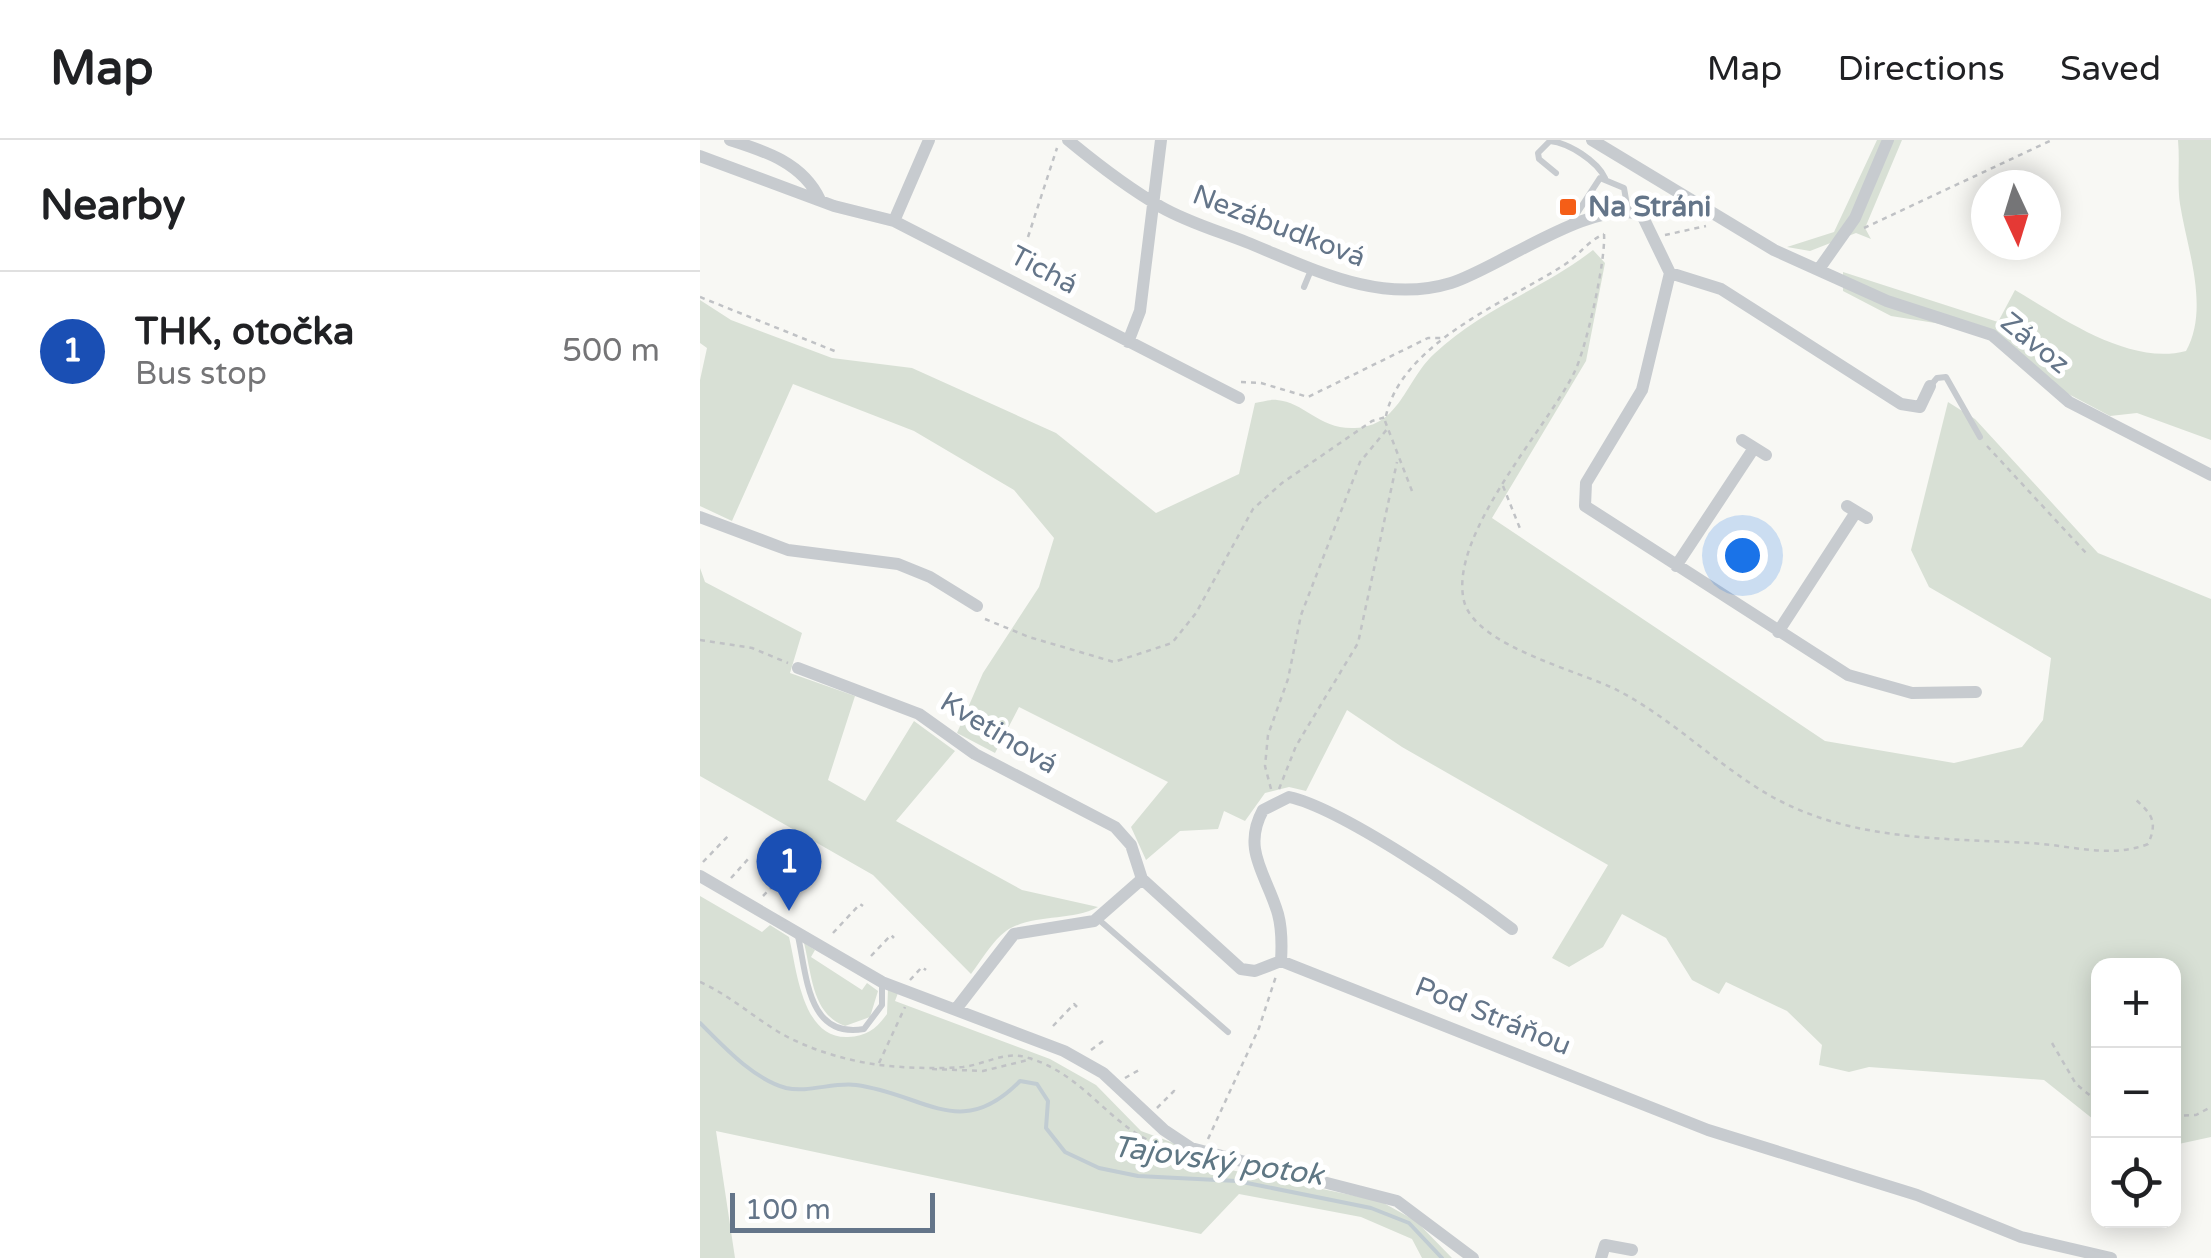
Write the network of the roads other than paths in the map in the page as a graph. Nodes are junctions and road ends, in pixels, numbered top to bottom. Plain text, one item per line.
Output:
1 (730, 140) edge
2 (930, 140) edge
3 (1068, 140) edge
4 (1161, 140) edge
5 (1592, 140) edge
6 (1888, 140) edge
7 (700, 156) edge
8 (1556, 173) dead end
9 (1606, 178) junction
10 (820, 200) junction
11 (1155, 204) junction
12 (1628, 212) junction
13 (894, 221) junction
14 (1569, 226) junction
15 (1312, 268) junction
16 (1819, 269) junction
17 (1670, 273) junction
18 (1304, 287) dead end
19 (1128, 342) junction
20 (1930, 386) joint
21 (1239, 398) dead end
22 (1912, 408) junction
23 (1932, 414) dead end
24 (1980, 437) road end
25 (1754, 448) dead end
26 (2211, 475) edge
27 (1857, 512) dead end
28 (700, 517) edge
29 (1676, 566) junction
30 (977, 606) road end
31 (1778, 632) junction
32 (798, 668) road end
33 (1976, 692) dead end
34 (701, 870) edge
35 (1142, 879) junction
36 (1098, 918) junction
37 (1512, 928) dead end
38 (796, 930) junction
39 (1281, 961) junction
40 (882, 982) junction
41 (956, 1009) junction
42 (1228, 1032) dead end
43 (1602, 1249) edge
44 (1632, 1250) dead end
45 (1473, 1258) edge
46 (2111, 1258) edge

1 - 10 street
2 - 13 street
3 - 11 street, Nezábudková
4 - 11 street
5 - 16 street, Závoz
6 - 16 street
7 - 10 street, Tichá
8 - 9 lane
9 - 12 lane
9 - 14 lane
10 - 13 street, Tichá
11 - 15 street, Nezábudková
11 - 19 street
12 - 14 street, Nezábudková
12 - 17 street
13 - 19 street, Tichá
14 - 15 street, Nezábudková
15 - 18 lane
16 - 26 street, Závoz
17 - 22 street
17 - 29 street
19 - 21 street, Tichá
20 - 22 street
20 - 24 lane
22 - 23 lane
25 - 29 street
27 - 31 street
28 - 30 street
29 - 31 street
31 - 33 street
32 - 35 street, Kvetinová
34 - 38 street
35 - 36 street
35 - 39 street, Kvetinová
36 - 41 street
36 - 42 lane
37 - 39 street
38 - 40 street
38 - 40 lane
39 - 46 street, Pod Stráňou
40 - 41 street
41 - 45 street
43 - 44 street

